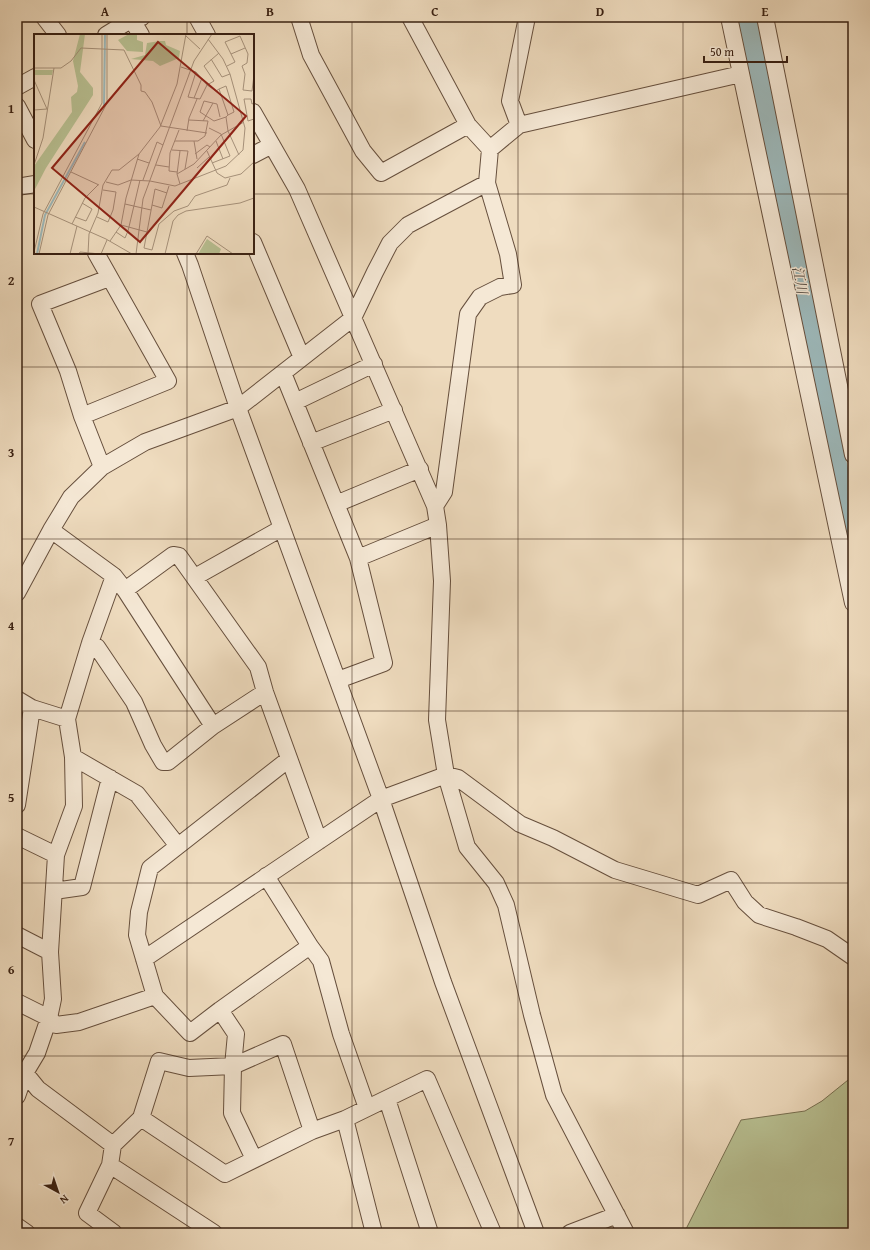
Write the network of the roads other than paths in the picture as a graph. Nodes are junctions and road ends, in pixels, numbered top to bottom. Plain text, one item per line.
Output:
1 (44, 17) edge
2 (197, 17) edge
3 (299, 17) edge
4 (410, 17) edge
5 (527, 17) edge
6 (730, 17) edge
7 (765, 17) edge
8 (135, 18) edge
9 (57, 34) edge
10 (108, 34) edge
11 (141, 34) edge
12 (206, 34) edge
13 (742, 74) junction
14 (34, 78) edge
15 (17, 87) edge
16 (17, 106) edge
17 (254, 114) edge
18 (468, 125) junction
19 (519, 125) junction
20 (34, 138) edge
21 (272, 145) junction
22 (490, 149) junction
23 (254, 154) edge
24 (34, 184) edge
25 (487, 184) junction
26 (17, 187) edge
27 (254, 244) edge
28 (97, 254) edge
29 (185, 254) edge
30 (109, 278) junction
31 (353, 318) junction
32 (302, 358) junction
33 (374, 364) junction
34 (283, 373) junction
35 (295, 402) junction
36 (238, 408) junction
37 (394, 410) junction
38 (82, 416) junction
39 (311, 443) junction
40 (853, 455) edge
41 (102, 467) junction
42 (420, 469) junction
43 (336, 504) junction
44 (435, 506) junction
45 (438, 525) junction
46 (282, 528) junction
47 (51, 530) junction
48 (358, 558) junction
49 (114, 576) junction
50 (196, 577) junction
51 (125, 590) junction
52 (17, 593) edge
53 (853, 603) edge
54 (90, 643) junction
55 (338, 680) junction
56 (265, 692) junction
57 (17, 699) edge
58 (32, 708) junction
59 (67, 719) junction
60 (213, 726) junction
61 (73, 757) junction
62 (289, 759) junction
63 (446, 775) junction
64 (110, 778) junction
65 (381, 799) junction
66 (17, 805) edge
67 (17, 836) edge
68 (319, 841) junction
69 (178, 846) junction
70 (56, 855) junction
71 (266, 876) junction
72 (54, 891) junction
73 (17, 935) edge
74 (310, 946) junction
75 (50, 952) junction
76 (853, 957) edge
77 (144, 959) junction
78 (155, 996) junction
79 (17, 1002) edge
80 (220, 1010) junction
81 (49, 1018) junction
82 (233, 1066) junction
83 (21, 1072) edge
84 (17, 1096) edge
85 (386, 1099) junction
86 (367, 1108) junction
87 (141, 1118) junction
88 (345, 1119) junction
89 (312, 1131) junction
90 (113, 1145) junction
91 (254, 1159) junction
92 (110, 1165) junction
93 (617, 1215) junction
94 (17, 1226) edge
95 (27, 1233) edge
96 (114, 1233) edge
97 (214, 1233) edge
98 (374, 1233) edge
99 (430, 1233) edge
100 (493, 1233) edge
101 (536, 1233) edge
102 (570, 1233) edge
103 (626, 1233) edge

1 - 9 street
2 - 12 street
3 - 18 street
4 - 18 street
5 - 19 street
6 - 13 street
7 - 40 street
8 - 10 street
8 - 11 street
13 - 19 street
13 - 53 street
14 - 15 street
16 - 20 street
17 - 21 street
18 - 22 street
19 - 22 street
21 - 23 street
21 - 31 street
22 - 25 street
24 - 26 street
25 - 31 street
25 - 44 street
27 - 32 street
28 - 30 street
29 - 36 street
30 - 38 street
30 - 38 street
31 - 32 street
31 - 33 street
32 - 34 street
33 - 35 street
33 - 37 street
34 - 35 street
34 - 36 street
35 - 39 street
36 - 41 street
36 - 46 street
37 - 39 street
37 - 42 street
38 - 41 street
39 - 43 street
41 - 47 street
42 - 43 street
42 - 44 street
43 - 48 street
44 - 45 street
45 - 48 street
45 - 63 street
46 - 50 street
46 - 55 street
47 - 49 street
47 - 52 street
48 - 55 street
49 - 51 street
49 - 54 street
50 - 51 street
50 - 56 street
51 - 60 street
54 - 59 street
54 - 60 street
55 - 65 street
56 - 60 street
56 - 62 street
57 - 58 street
58 - 59 street
58 - 66 street
59 - 61 street
61 - 64 street
61 - 70 street
62 - 68 street
62 - 69 street
63 - 65 street
63 - 76 street
63 - 93 street
64 - 69 street
64 - 72 street
65 - 68 street
65 - 101 street
67 - 70 street
68 - 71 street
69 - 77 street
70 - 72 street
71 - 74 street
71 - 77 street
72 - 75 street
73 - 75 street
74 - 80 street
74 - 86 street
75 - 81 street
77 - 78 street
78 - 80 street
78 - 81 street
79 - 81 street
80 - 82 street
81 - 83 street
82 - 87 street
82 - 89 street
82 - 91 street
83 - 84 street
83 - 90 street
85 - 86 street
85 - 99 street
85 - 100 street
86 - 88 street
87 - 90 street
87 - 91 street
88 - 89 street
88 - 98 street
89 - 91 street
90 - 92 street
92 - 96 street
92 - 97 street
93 - 102 street
93 - 103 street
94 - 95 street

